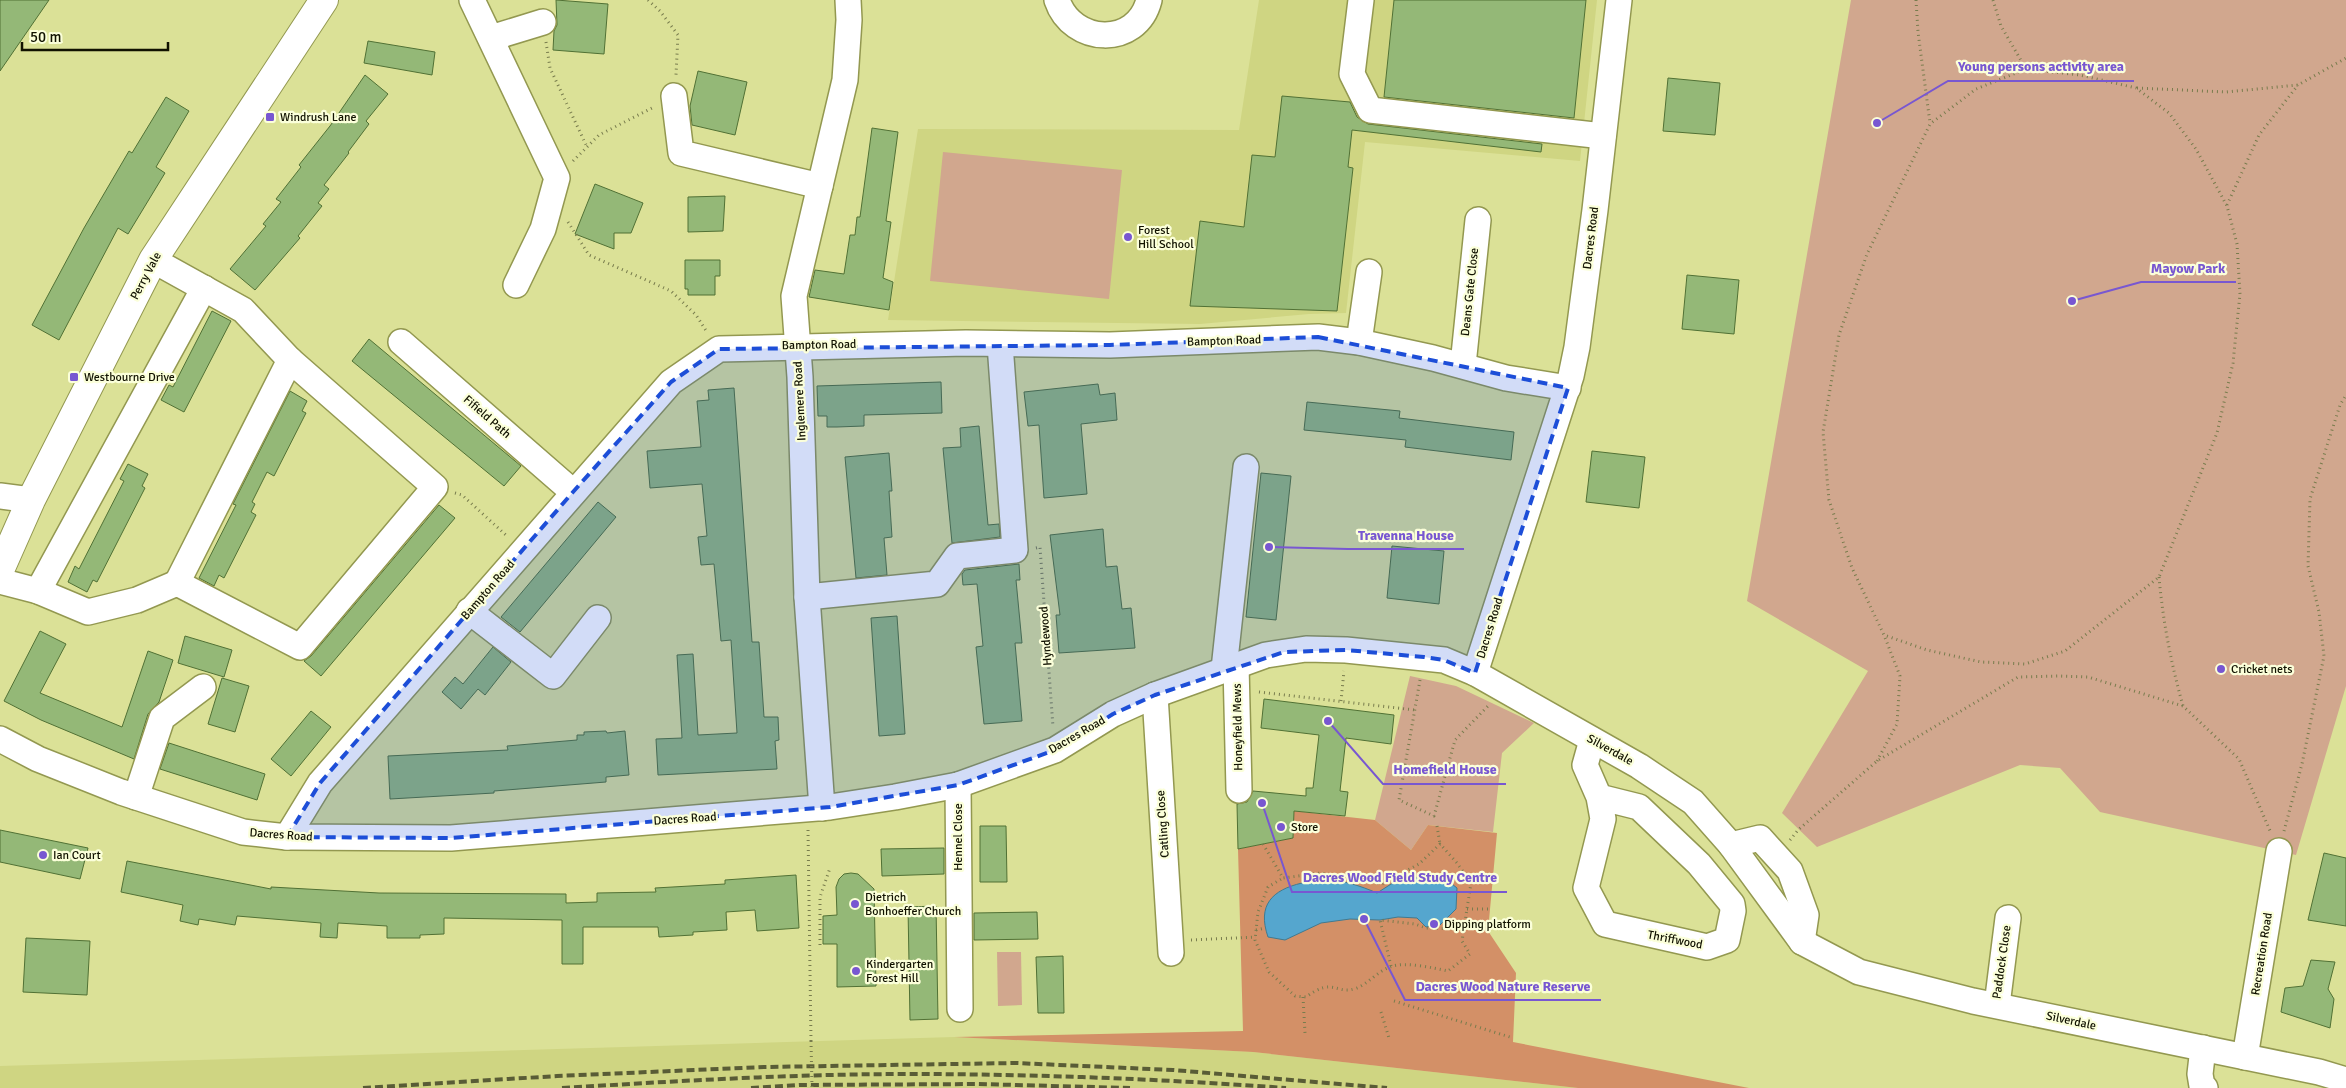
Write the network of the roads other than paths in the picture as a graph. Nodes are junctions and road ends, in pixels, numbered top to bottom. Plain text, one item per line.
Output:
1 (324, 0) edge
2 (472, 0) edge
3 (848, 0) edge
4 (1056, 0) edge
5 (1149, 0) edge
6 (1361, 0) edge
7 (1619, 0) edge
8 (542, 22) road end
9 (491, 38) junction
10 (674, 96) road end
11 (1603, 136) junction
12 (820, 186) junction
13 (1478, 220) dead end
14 (153, 260) junction
15 (1370, 272) dead end
16 (516, 285) dead end
17 (204, 288) junction
18 (412, 342) dead end
19 (1359, 342) junction
20 (1000, 344) junction
21 (797, 345) junction
22 (290, 360) junction
23 (1463, 365) junction
24 (1568, 388) junction
25 (1246, 467) dead end
26 (577, 487) junction
27 (0, 496) edge
28 (31, 500) junction
29 (0, 570) edge
30 (0, 582) edge
31 (177, 583) junction
32 (38, 591) junction
33 (807, 597) junction
34 (469, 611) junction
35 (598, 618) dead end
36 (1230, 667) junction
37 (1475, 673) junction
38 (203, 687) dead end
39 (1155, 695) junction
40 (0, 739) edge
41 (1592, 740) junction
42 (958, 785) junction
43 (1239, 790) dead end
44 (136, 797) junction
45 (1599, 797) junction
46 (814, 808) junction
47 (287, 837) junction
48 (1731, 845) junction
49 (2279, 851) road end
50 (2008, 918) dead end
51 (1802, 942) junction
52 (1171, 947) road end
53 (1996, 1005) junction
54 (960, 1009) dead end
55 (2203, 1048) junction
56 (2245, 1056) junction
57 (2346, 1080) edge
58 (2205, 1088) edge

1 - 14 main road, Perry Vale
2 - 9 street
3 - 12 street, Inglemere Road
4 - 5 street
6 - 11 street
7 - 11 street, Dacres Road
8 - 9 street
9 - 16 street
10 - 12 street
11 - 24 street, Dacres Road
12 - 21 street, Inglemere Road
13 - 23 street, Deans Gate Close
14 - 17 street
14 - 28 main road, Perry Vale
15 - 19 street
17 - 22 street
17 - 32 street
18 - 26 street, Fifield Path
19 - 20 street, Bampton Road
19 - 23 street, Bampton Road
20 - 21 street, Bampton Road
20 - 33 street
21 - 26 street, Bampton Road
21 - 33 street, Inglemere Road
22 - 31 street
22 - 31 street
23 - 24 street, Bampton Road
24 - 37 street, Dacres Road
25 - 36 street, Honeyfield Mews
26 - 34 street, Bampton Road
27 - 28 street
28 - 29 main road, Perry Vale
30 - 32 street
31 - 32 street
33 - 46 street, Inglemere Road
34 - 35 street
34 - 47 street, Bampton Road
36 - 37 street, Dacres Road
36 - 39 street, Dacres Road
36 - 43 street, Honeyfield Mews
37 - 41 street, Silverdale
38 - 44 street
39 - 42 street, Dacres Road
39 - 52 street, Catling Close
40 - 44 street, Dacres Road
41 - 45 street, Thriffwood
41 - 48 street, Silverdale
42 - 46 street, Dacres Road
42 - 54 street, Hennel Close
44 - 47 street, Dacres Road
45 - 45 street, Thriffwood
46 - 47 street, Dacres Road
48 - 51 street, Silverdale
48 - 51 street
49 - 56 street, Recreation Road
50 - 53 street, Paddock Close
51 - 53 street, Silverdale
53 - 55 street, Silverdale
55 - 56 street, Silverdale
55 - 58 street
56 - 57 street, Silverdale

